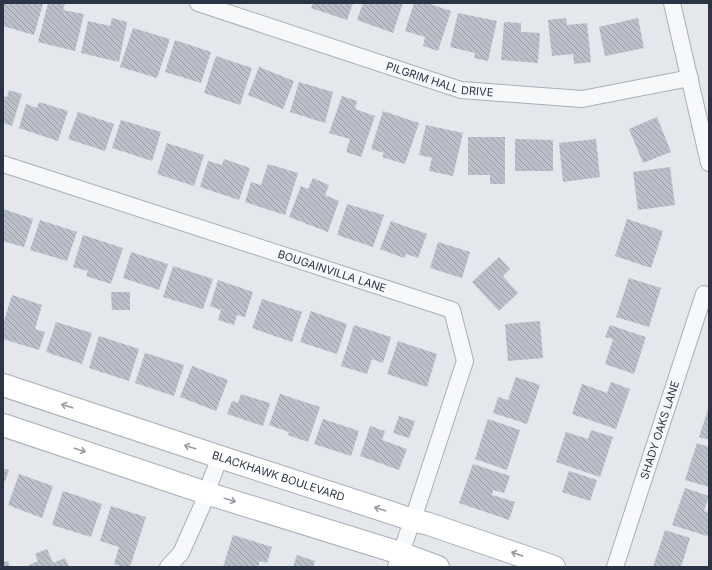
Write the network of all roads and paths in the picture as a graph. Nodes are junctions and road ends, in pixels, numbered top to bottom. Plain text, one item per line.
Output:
1 (198, 3) edge
2 (672, 3) edge
3 (690, 78) junction
4 (709, 162) edge
5 (3, 164) edge
6 (704, 294) dead end
7 (3, 385) edge
8 (3, 425) edge
9 (220, 457) junction
10 (206, 493) junction
11 (412, 520) junction
12 (398, 560) edge
13 (168, 567) edge
14 (438, 567) edge
15 (554, 567) edge
16 (615, 567) edge

1 - 3 street, PILGRIM HALL DRIVE
2 - 3 street
3 - 4 street
5 - 11 street, BOUGAINVILLA LANE
6 - 16 street, SHADY OAKS LANE
9 -> 7 main road, BLACKHAWK BOULEVARD
8 -> 10 main road
9 - 10 street
11 -> 9 main road, BLACKHAWK BOULEVARD
10 -> 12 main road
10 - 13 street
11 - 12 street
15 -> 11 main road, BLACKHAWK BOULEVARD
12 - 14 main road

